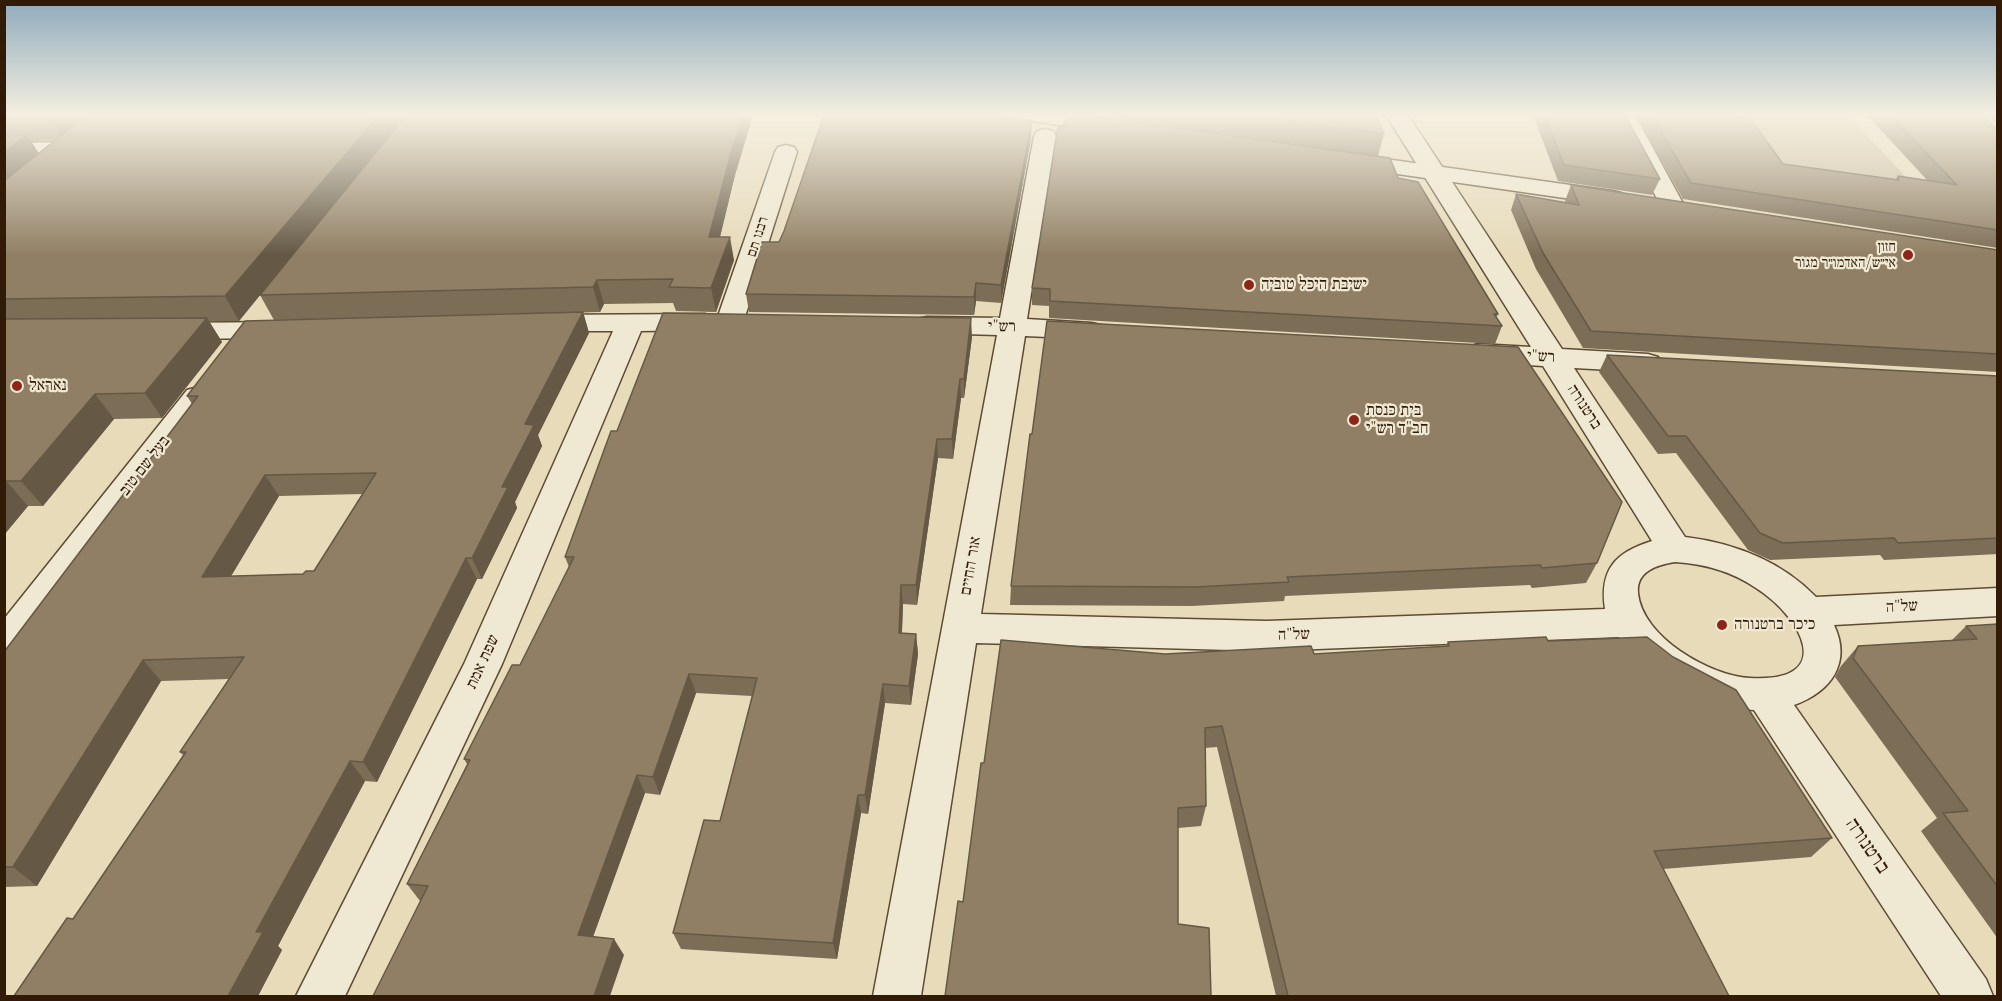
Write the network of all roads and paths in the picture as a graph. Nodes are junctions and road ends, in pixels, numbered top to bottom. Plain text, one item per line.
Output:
1 (55, 162) edge
2 (783, 162) edge
3 (1038, 162) edge
4 (1355, 162) edge
5 (1428, 162) edge
6 (1654, 162) edge
7 (46, 169) edge
8 (1435, 173) junction
9 (268, 305) edge
10 (631, 321) junction
11 (515, 324) edge
12 (906, 325) edge
13 (1012, 327) junction
14 (305, 329) edge
15 (146, 331) edge
16 (248, 331) junction
17 (1118, 333) edge
18 (1447, 351) edge
19 (1553, 357) junction
20 (1670, 364) edge
21 (1675, 549) junction
22 (1998, 602) edge
23 (1808, 612) junction
24 (1628, 622) junction
25 (960, 628) junction
26 (4, 647) edge
27 (1765, 695) junction
28 (320, 996) edge
29 (897, 996) edge
30 (1969, 996) edge

1 - 7 street
2 - 10 street, רבנו תם
3 - 13 street, אור החיים
4 - 8 street
5 - 8 street, ברטנורה
6 - 8 street
8 - 19 street, ברטנורה
9 - 16 street, בעל שם טוב
10 - 11 street
10 - 28 street, שפת אמת
12 - 13 street, רש"י
13 - 17 street, רש"י
13 - 25 street, אור החיים
14 - 16 street
15 - 16 street
16 - 26 street, בעל שם טוב
18 - 19 street, רש"י
19 - 20 street, רש"י
19 - 21 street, ברטנורה
21 - 23 street
21 - 24 street
22 - 23 street, של"ה
23 - 27 street
24 - 25 street, של"ה
24 - 27 street
25 - 29 street, אור החיים
27 - 30 street, ברטנורה

